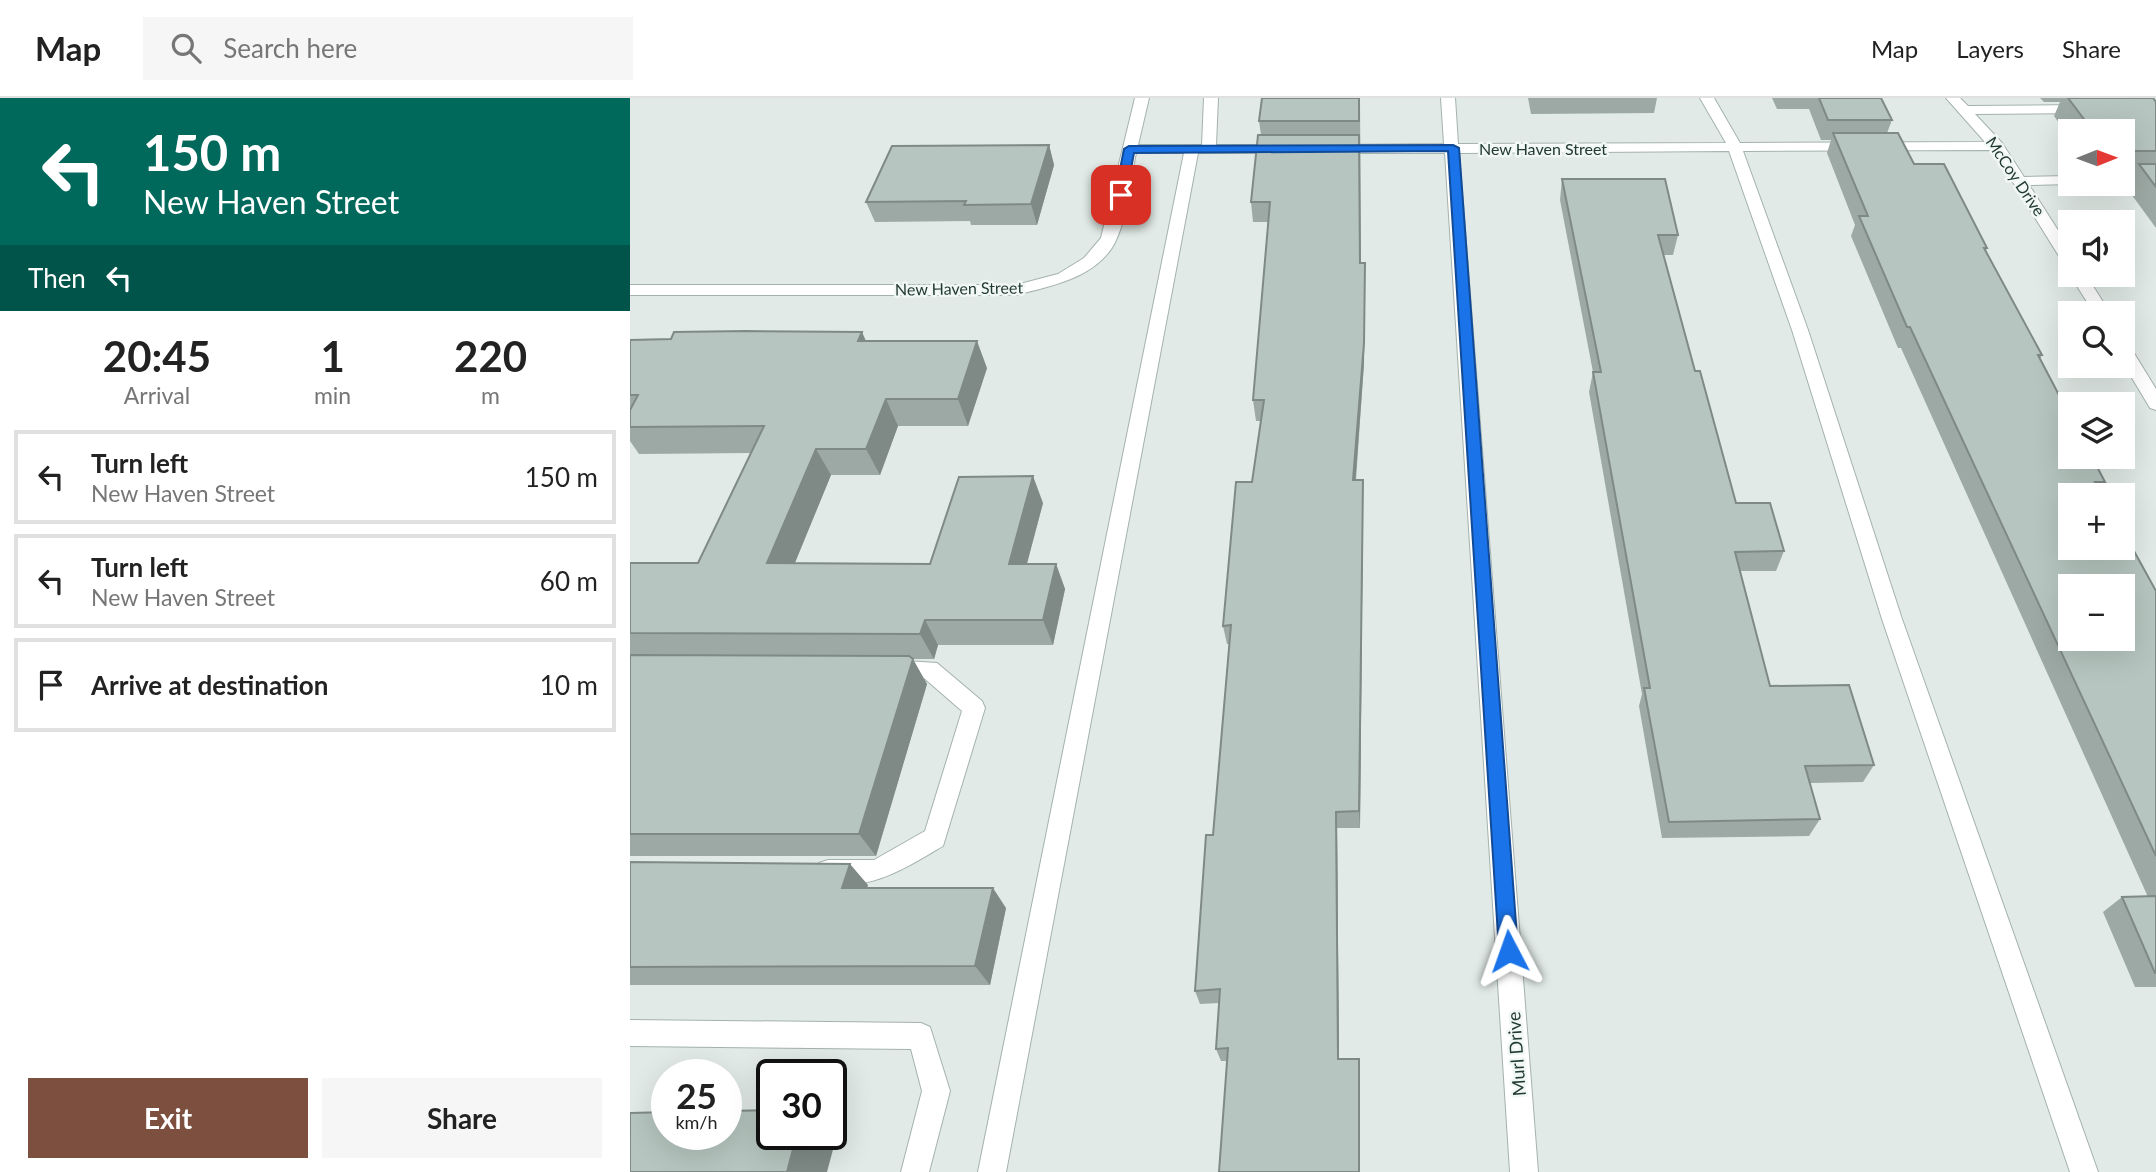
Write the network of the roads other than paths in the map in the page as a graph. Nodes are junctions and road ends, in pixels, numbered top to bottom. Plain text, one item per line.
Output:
1 (1142, 98) edge
2 (1211, 98) edge
3 (1448, 98) edge
4 (1707, 98) edge
5 (1953, 98) edge
6 (2100, 108) edge
7 (1967, 110) junction
8 (1997, 146) junction
9 (1734, 147) junction
10 (1453, 148) junction
11 (1129, 149) junction
12 (1201, 149) junction
13 (2058, 180) edge
14 (2135, 180) edge
15 (2156, 180) edge
16 (2022, 181) junction
17 (2058, 241) edge
18 (630, 290) edge
19 (2135, 369) edge
20 (2156, 404) edge
21 (861, 669) edge
22 (812, 871) edge
23 (630, 1033) edge
24 (915, 1172) edge
25 (992, 1172) edge
26 (1524, 1172) edge
27 (2084, 1172) edge

1 - 11 street
2 - 12 street
3 - 10 street, Murl Drive
4 - 9 street
5 - 7 street, McCoy Drive
6 - 7 street
7 - 8 street, McCoy Drive
8 - 9 street, New Haven Street
8 - 16 street, McCoy Drive
9 - 10 street, New Haven Street
9 - 27 street
10 - 12 street, New Haven Street
10 - 26 street, Murl Drive
11 - 12 street, New Haven Street
11 - 18 street, New Haven Street
12 - 25 street
13 - 16 street
14 - 15 street
16 - 17 street, McCoy Drive
19 - 20 street
21 - 22 street
23 - 24 street

